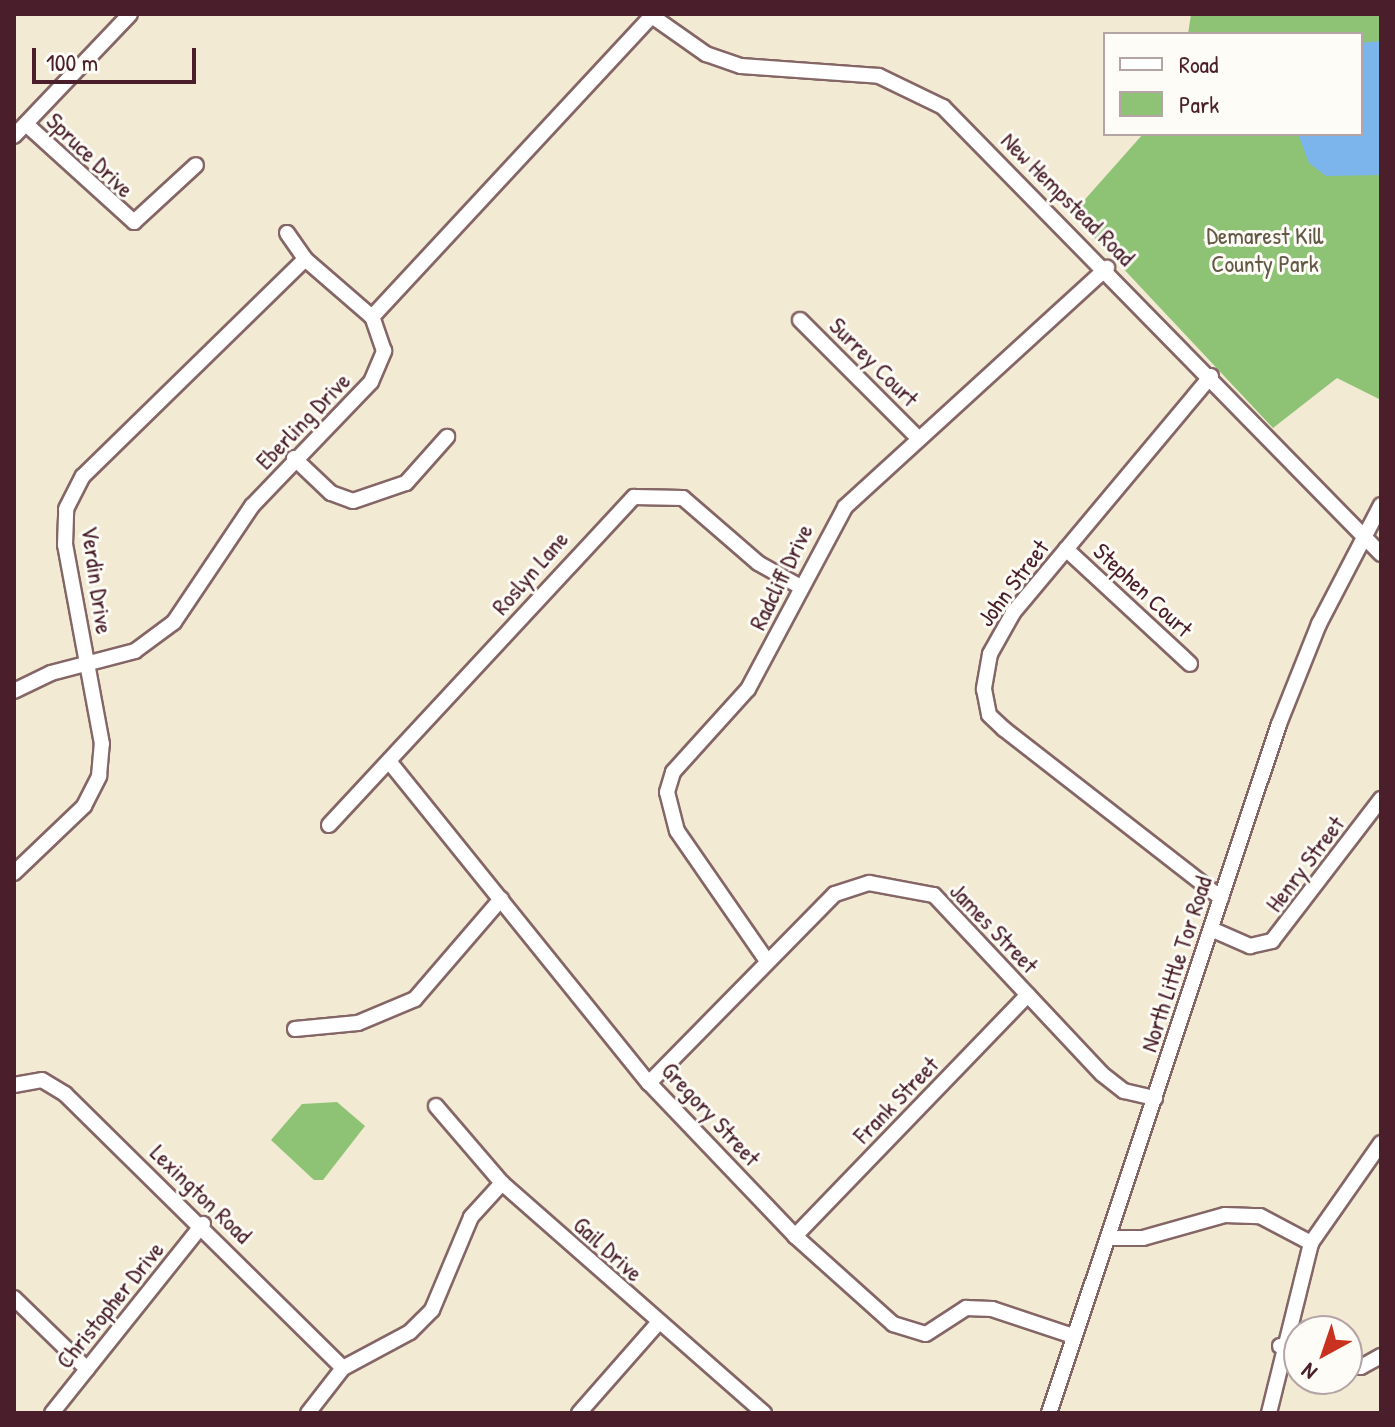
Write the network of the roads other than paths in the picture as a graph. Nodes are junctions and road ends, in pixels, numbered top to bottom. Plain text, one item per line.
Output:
1 (130, 14) edge
2 (650, 15) edge
3 (26, 124) junction
4 (14, 136) edge
5 (196, 165) dead end
6 (287, 233) dead end
7 (305, 259) junction
8 (1107, 268) junction
9 (372, 317) junction
10 (800, 320) dead end
11 (1211, 376) junction
12 (916, 436) junction
13 (447, 437) dead end
14 (294, 458) junction
15 (1381, 505) edge
16 (1363, 536) junction
17 (1066, 549) junction
18 (1381, 554) edge
19 (799, 586) junction
20 (86, 662) junction
21 (1190, 664) dead end
22 (14, 691) edge
23 (392, 765) junction
24 (1381, 799) edge
25 (329, 825) dead end
26 (14, 873) edge
27 (1221, 898) junction
28 (501, 899) junction
29 (1211, 929) junction
30 (767, 961) junction
31 (1028, 995) junction
32 (295, 1029) dead end
33 (649, 1083) junction
34 (14, 1085) edge
35 (1155, 1098) junction
36 (436, 1106) dead end
37 (1381, 1143) edge
38 (502, 1183) junction
39 (203, 1224) junction
40 (795, 1236) junction
41 (1109, 1238) junction
42 (1311, 1243) junction
43 (14, 1298) edge
44 (658, 1323) junction
45 (1073, 1336) junction
46 (1280, 1346) junction
47 (1283, 1347) edge
48 (1381, 1356) edge
49 (1363, 1366) edge
50 (343, 1368) junction
51 (87, 1369) junction
52 (52, 1413) edge
53 (308, 1413) edge
54 (579, 1413) edge
55 (764, 1413) edge
56 (1049, 1413) edge
57 (1269, 1413) edge

1 - 3 street
2 - 8 street, New Hempstead Road
2 - 9 street
3 - 4 street
3 - 5 street, Spruce Drive
6 - 7 street
7 - 9 street
7 - 20 street, Verdin Drive
8 - 11 street, New Hempstead Road
8 - 12 street, Radcliff Drive
9 - 14 street, Eberling Drive
10 - 12 street, Surrey Court
11 - 16 street, New Hempstead Road
11 - 17 street, John Street
12 - 19 street, Radcliff Drive
13 - 14 street
14 - 20 street, Eberling Drive
15 - 16 street, North Little Tor Road
16 - 18 street, New Hempstead Road
16 - 27 street, North Little Tor Road
17 - 21 street, Stephen Court
17 - 27 street, John Street
19 - 23 street, Roslyn Lane
19 - 30 street, Radcliff Drive
20 - 22 street, Eberling Drive
20 - 26 street, Verdin Drive
23 - 25 street, Roslyn Lane
23 - 28 street, Gregory Street
24 - 29 street, Henry Street
27 - 29 street, North Little Tor Road
28 - 32 street
28 - 33 street, Gregory Street
29 - 35 street, North Little Tor Road
30 - 31 street, James Street
30 - 33 street, James Street
31 - 35 street, James Street
31 - 40 street, Frank Street
33 - 40 street, Gregory Street
34 - 39 street, Lexington Road
35 - 41 street, North Little Tor Road
36 - 38 street, Gail Drive
37 - 42 street
38 - 44 street, Gail Drive
38 - 50 street
39 - 50 street, Lexington Road
39 - 51 street, Christopher Drive
40 - 45 street, Gregory Street
41 - 42 street
41 - 45 street, North Little Tor Road
42 - 46 street
43 - 51 street
44 - 54 street
44 - 55 street, Gail Drive
45 - 56 street, North Little Tor Road
46 - 47 street
46 - 57 street
48 - 49 street
50 - 53 street
51 - 52 street, Christopher Drive

